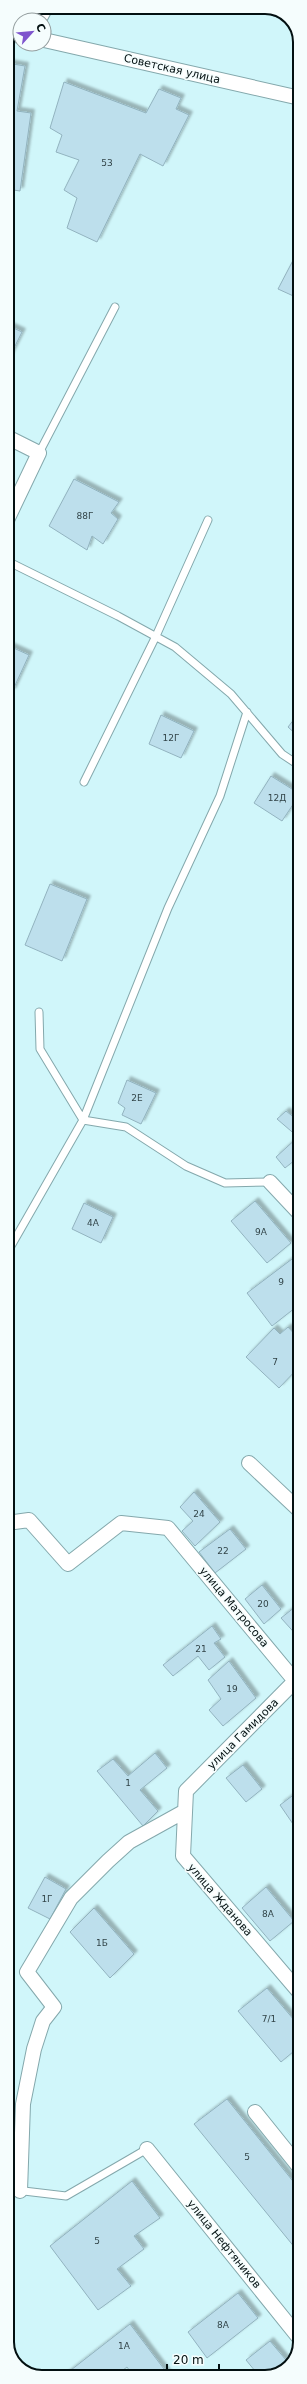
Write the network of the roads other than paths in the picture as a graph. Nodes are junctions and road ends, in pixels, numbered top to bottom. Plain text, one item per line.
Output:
1 (52, 42) edge
2 (293, 96) edge
3 (115, 306) dead end
4 (14, 440) edge
5 (39, 453) junction
6 (14, 505) edge
7 (208, 520) dead end
8 (14, 565) edge
9 (156, 636) junction
10 (246, 712) junction
11 (293, 761) edge
12 (84, 782) dead end
13 (39, 1012) dead end
14 (83, 1120) junction
15 (270, 1182) joint
16 (293, 1207) edge
17 (14, 1241) edge
18 (249, 1463) dead end
19 (293, 1504) edge
20 (14, 1522) edge
21 (293, 1675) edge
22 (293, 1686) edge
23 (186, 1791) joint
24 (185, 1811) junction
25 (293, 1985) edge
26 (255, 2112) dead end
27 (147, 2149) joint
28 (293, 2159) edge
29 (14, 2190) edge
30 (293, 2330) edge

1 - 2 street, Советская улица
3 - 5 lane
4 - 5 street
5 - 6 street
7 - 9 lane
8 - 9 lane
9 - 10 lane
9 - 12 lane
10 - 11 lane
10 - 14 lane
13 - 14 lane
14 - 15 lane
14 - 17 lane
15 - 16 street
18 - 19 street
20 - 21 street, улица Матросова
22 - 23 street, улица Гамидова
23 - 24 street, улица Жданова
24 - 25 street, улица Жданова
24 - 29 street
26 - 28 street
27 - 29 lane
27 - 30 street, улица Нефтяников

